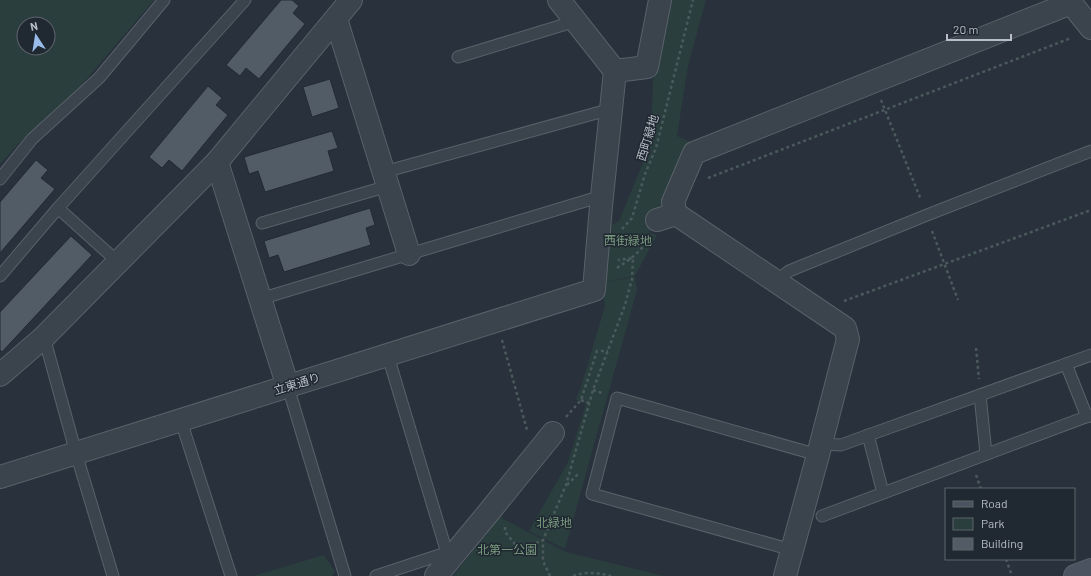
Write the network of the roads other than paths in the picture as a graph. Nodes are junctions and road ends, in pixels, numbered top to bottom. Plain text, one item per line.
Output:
1 (164, 0) edge
2 (245, 0) edge
3 (351, 0) edge
4 (559, 0) edge
5 (660, 0) edge
6 (1071, 2) edge
7 (336, 20) junction
8 (576, 21) junction
9 (1084, 32) edge
10 (458, 57) dead end
11 (615, 71) junction
12 (611, 109) junction
13 (1091, 152) edge
14 (217, 162) junction
15 (0, 179) edge
16 (386, 179) junction
17 (602, 196) junction
18 (58, 208) junction
19 (262, 223) dead end
20 (409, 254) junction
21 (118, 262) junction
22 (0, 276) edge
23 (776, 282) junction
24 (260, 299) junction
25 (44, 337) junction
26 (1091, 355) edge
27 (388, 356) junction
28 (1066, 364) junction
29 (0, 375) edge
30 (288, 387) junction
31 (980, 395) junction
32 (1089, 416) edge
33 (181, 421) junction
34 (552, 433) road end
35 (868, 435) junction
36 (819, 450) junction
37 (76, 454) junction
38 (986, 454) junction
39 (0, 477) edge
40 (883, 493) junction
41 (822, 516) dead end
42 (454, 550) junction
43 (792, 550) junction
44 (1091, 570) edge
45 (113, 576) edge
46 (231, 576) edge
47 (345, 576) edge
48 (376, 576) edge
49 (436, 576) edge
50 (785, 576) edge
51 (1075, 576) edge

1 - 15 lane
2 - 18 lane
3 - 7 street
4 - 8 street
5 - 11 street
6 - 9 street
6 - 23 street
7 - 14 street
7 - 16 street
8 - 10 lane
8 - 11 street
11 - 12 street
12 - 16 lane
12 - 17 street
13 - 23 lane
14 - 21 street
14 - 24 street
16 - 19 lane
16 - 20 street
17 - 20 lane
17 - 27 street, 立東通り
18 - 21 lane
18 - 22 lane
20 - 24 lane
21 - 25 street
23 - 36 street
24 - 30 street
25 - 29 street
25 - 37 lane
26 - 28 lane
27 - 30 street, 立東通り
27 - 42 lane
28 - 31 lane
28 - 32 lane
30 - 33 street, 立東通り
30 - 47 lane
31 - 35 lane
31 - 38 lane
32 - 38 lane
33 - 37 street, 立東通り
33 - 46 lane
34 - 42 street
35 - 36 lane
35 - 40 lane
36 - 43 street
36 - 43 lane
37 - 39 street, 立東通り
37 - 45 lane
38 - 40 lane
40 - 41 lane
42 - 48 lane
42 - 49 street
43 - 50 street
44 - 51 street

